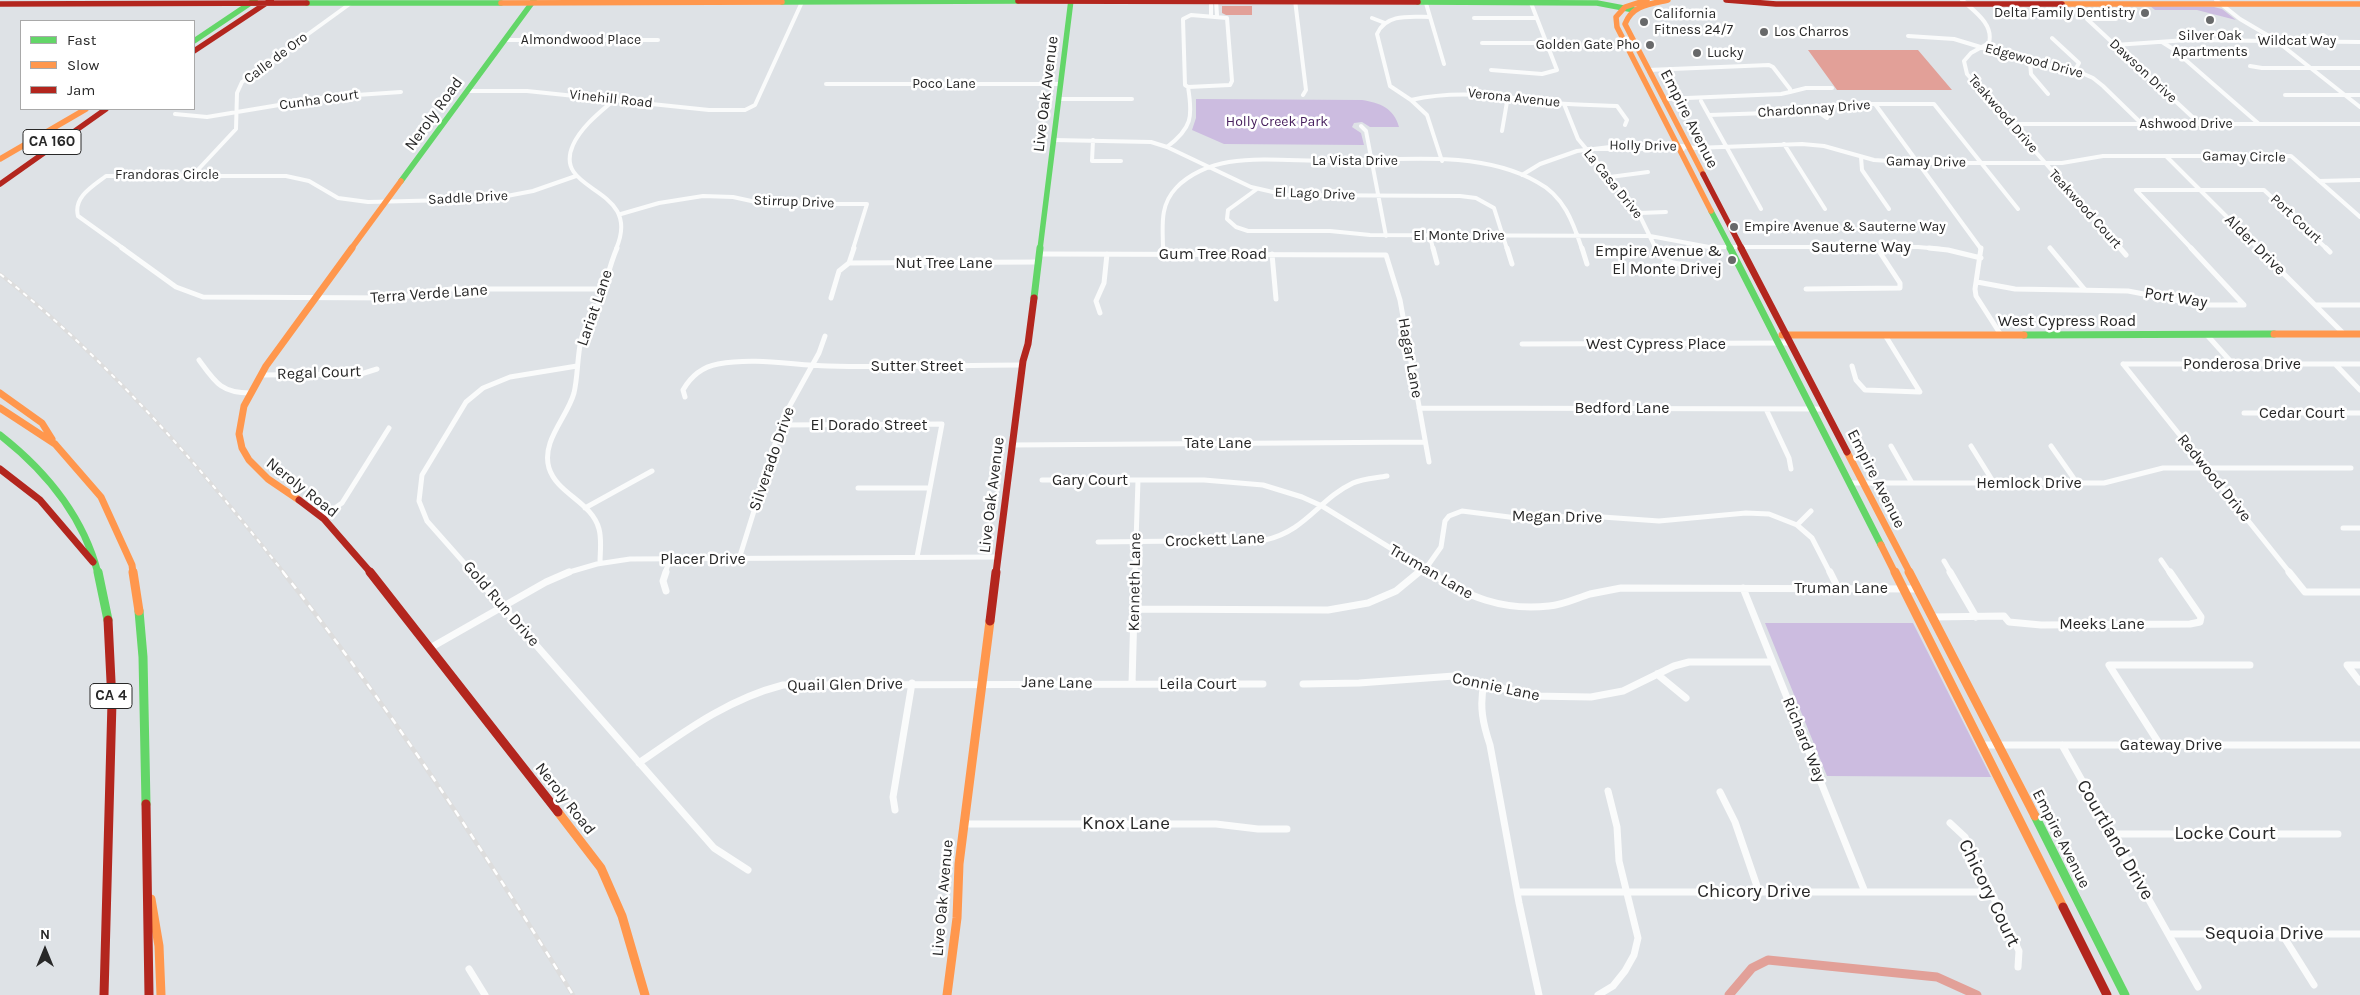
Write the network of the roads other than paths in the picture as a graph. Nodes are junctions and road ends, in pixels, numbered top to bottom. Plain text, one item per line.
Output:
1 (255, 0) edge
2 (271, 0) edge
3 (1182, 0) edge
4 (1579, 0) edge
5 (1588, 0) edge
6 (1647, 0) edge
7 (1668, 0) edge
8 (1726, 0) edge
9 (2021, 0) edge
10 (534, 1) edge
11 (608, 1) edge
12 (702, 1) edge
13 (1071, 1) edge
14 (1157, 1) junction
15 (1295, 1) edge
16 (1428, 1) edge
17 (2218, 1) edge
18 (0, 2) edge
19 (146, 2) edge
20 (802, 2) junction
21 (1964, 2) edge
22 (2360, 2) edge
23 (351, 3) junction
24 (1531, 3) junction
25 (1214, 4) edge
26 (238, 6) junction
27 (1632, 8) junction
28 (1211, 15) junction
29 (1217, 15) junction
30 (1430, 17) junction
31 (1372, 18) dead end
32 (1474, 18) dead end
33 (1537, 18) junction
34 (2116, 19) dead end
35 (1385, 23) junction
36 (2323, 35) dead end
37 (1908, 36) dead end
38 (195, 38) edge
39 (2052, 38) dead end
40 (505, 40) junction
41 (658, 40) dead end
42 (2277, 41) junction
43 (2162, 42) junction
44 (2332, 42) junction
45 (2360, 42) edge
46 (1482, 43) dead end
47 (1547, 43) junction
48 (2115, 45) junction
49 (1982, 47) junction
50 (195, 50) edge
51 (2030, 62) junction
52 (1444, 64) dead end
53 (2250, 66) dead end
54 (2312, 68) junction
55 (2360, 68) edge
56 (1491, 70) dead end
57 (1648, 70) junction
58 (2075, 70) junction
59 (826, 84) dead end
60 (1061, 84) junction
61 (1646, 84) junction
62 (1188, 87) junction
63 (1832, 88) dead end
64 (468, 91) junction
65 (401, 92) dead end
66 (1790, 92) junction
67 (2048, 94) dead end
68 (1303, 95) dead end
69 (2285, 95) dead end
70 (2345, 95) junction
71 (2360, 95) edge
72 (1508, 96) junction
73 (1662, 98) junction
74 (1059, 99) junction
75 (1132, 99) dead end
76 (614, 100) junction
77 (1411, 100) junction
78 (1701, 101) dead end
79 (1564, 104) junction
80 (1875, 104) junction
81 (2360, 107) edge
82 (1814, 109) junction
83 (72, 110) edge
84 (84, 110) edge
85 (104, 110) edge
86 (105, 110) edge
87 (236, 113) junction
88 (175, 114) dead end
89 (1709, 115) junction
90 (1827, 118) dead end
91 (2011, 124) junction
92 (2142, 124) junction
93 (2200, 124) junction
94 (2259, 124) junction
95 (2360, 124) edge
96 (1625, 125) dead end
97 (1361, 126) dead end
98 (1502, 131) dead end
99 (1054, 140) junction
100 (1093, 140) junction
101 (1784, 144) junction
102 (1167, 146) junction
103 (1726, 146) junction
104 (1682, 148) junction
105 (1585, 149) junction
106 (0, 152) edge
107 (2166, 156) junction
108 (1861, 157) junction
109 (0, 159) edge
110 (1121, 161) dead end
111 (1372, 161) junction
112 (1442, 161) junction
113 (1919, 163) junction
114 (1981, 163) junction
115 (2044, 163) junction
116 (1210, 167) junction
117 (1648, 172) dead end
118 (193, 175) junction
119 (1522, 175) junction
120 (0, 176) edge
121 (576, 176) junction
122 (1610, 178) junction
123 (2360, 180) edge
124 (2319, 181) junction
125 (0, 184) edge
126 (1257, 189) junction
127 (2200, 190) junction
128 (1379, 196) junction
129 (386, 202) junction
130 (1761, 209) dead end
131 (1824, 209) dead end
132 (1888, 209) dead end
133 (2018, 209) dead end
134 (1666, 212) dead end
135 (1640, 213) junction
136 (621, 214) junction
137 (2360, 217) edge
138 (1386, 236) junction
139 (1430, 236) junction
140 (1504, 236) junction
141 (1577, 236) junction
142 (1650, 236) junction
143 (1729, 247) junction
144 (1739, 247) junction
145 (1876, 247) junction
146 (2050, 248) dead end
147 (2330, 252) dead end
148 (1107, 254) junction
149 (1163, 254) junction
150 (1272, 254) junction
151 (1386, 254) joint
152 (2126, 255) dead end
153 (1039, 258) junction
154 (1981, 258) junction
155 (849, 263) junction
156 (1437, 264) dead end
157 (1512, 264) dead end
158 (1587, 264) dead end
159 (1692, 265) dead end
160 (1977, 282) junction
161 (1806, 288) dead end
162 (603, 289) junction
163 (2085, 290) junction
164 (314, 298) junction
165 (831, 298) dead end
166 (1276, 298) dead end
167 (2316, 306) junction
168 (2360, 306) edge
169 (1100, 313) dead end
170 (2206, 334) junction
171 (2344, 334) junction
172 (2360, 334) edge
173 (1774, 335) junction
174 (1786, 335) junction
175 (1885, 335) junction
176 (2001, 335) junction
177 (825, 336) dead end
178 (1778, 343) junction
179 (1790, 343) junction
180 (1522, 344) dead end
181 (199, 360) dead end
182 (813, 364) junction
183 (2123, 364) joint
184 (2233, 364) junction
185 (2335, 364) junction
186 (2360, 364) edge
187 (1022, 365) junction
188 (577, 366) junction
189 (1852, 366) dead end
190 (376, 370) dead end
191 (262, 374) junction
192 (2360, 390) edge
193 (0, 393) edge
194 (250, 393) junction
195 (685, 398) dead end
196 (0, 408) edge
197 (1419, 408) junction
198 (1812, 408) junction
199 (1824, 408) junction
200 (1766, 409) junction
201 (2244, 413) dead end
202 (2360, 413) edge
203 (781, 425) junction
204 (389, 428) dead end
205 (0, 435) edge
206 (1425, 442) junction
207 (55, 444) junction
208 (1012, 445) junction
209 (1891, 446) dead end
210 (1971, 446) dead end
211 (2051, 446) dead end
212 (1429, 462) dead end
213 (2206, 468) junction
214 (2351, 468) dead end
215 (0, 469) edge
216 (1791, 469) dead end
217 (652, 471) dead end
218 (1387, 476) dead end
219 (1042, 480) dead end
220 (1138, 480) junction
221 (1912, 482) junction
222 (1849, 483) junction
223 (1862, 483) junction
224 (1994, 483) junction
225 (2077, 483) junction
226 (858, 488) dead end
227 (930, 488) junction
228 (1322, 506) junction
229 (585, 508) junction
230 (1811, 511) dead end
231 (322, 517) junction
232 (1797, 525) junction
233 (2343, 528) dead end
234 (2360, 528) edge
235 (1098, 542) dead end
236 (1136, 542) junction
237 (917, 557) junction
238 (998, 557) junction
239 (670, 559) junction
240 (739, 559) junction
241 (2161, 560) dead end
242 (1944, 561) dead end
243 (600, 562) junction
244 (96, 566) junction
245 (1423, 569) junction
246 (1743, 588) junction
247 (1838, 588) junction
248 (1903, 589) junction
249 (1917, 589) junction
250 (666, 590) dead end
251 (2360, 592) edge
252 (503, 606) junction
253 (1135, 609) junction
254 (1932, 617) junction
255 (1976, 617) junction
256 (430, 648) junction
257 (1772, 662) junction
258 (2250, 665) dead end
259 (2360, 665) edge
260 (1658, 674) junction
261 (2360, 682) edge
262 (912, 683) junction
263 (982, 683) junction
264 (1132, 684) junction
265 (1263, 684) dead end
266 (1303, 684) dead end
267 (1484, 684) junction
268 (1686, 698) dead end
269 (1983, 745) junction
270 (1998, 745) junction
271 (2062, 745) junction
272 (2160, 745) junction
273 (2360, 745) edge
274 (639, 763) junction
275 (1608, 791) dead end
276 (1720, 792) dead end
277 (894, 810) dead end
278 (1950, 823) dead end
279 (964, 824) junction
280 (1287, 828) dead end
281 (2112, 834) junction
282 (2338, 834) dead end
283 (748, 870) dead end
284 (147, 878) junction
285 (1517, 892) junction
286 (1626, 892) junction
287 (1759, 892) junction
288 (1865, 892) junction
289 (1991, 892) junction
290 (2169, 934) junction
291 (2282, 934) junction
292 (2360, 934) edge
293 (2018, 967) dead end
294 (469, 969) dead end
295 (2314, 985) dead end
296 (2198, 987) dead end
297 (481, 993) edge
298 (104, 995) edge
299 (149, 995) edge
300 (161, 995) edge
301 (645, 995) edge
302 (947, 995) edge
303 (1539, 995) edge
304 (1598, 995) edge
305 (2108, 995) edge
306 (2125, 995) edge

1 - 26 main road
2 - 50 main road
3 - 14 main road
4 - 16 main road
5 - 27 main road
6 - 27 main road
7 - 27 main road
8 - 21 main road
9 - 17 main road
10 - 11 main road
10 - 23 main road
10 - 40 main road, Neroly Road
11 - 12 main road
12 - 20 main road
13 - 14 main road
13 - 20 main road
13 - 60 main road, Live Oak Avenue
14 - 25 main road
15 - 16 main road
15 - 25 main road
15 - 68 street
16 - 24 main road
16 - 30 street
17 - 21 main road
17 - 22 main road
17 - 42 street
18 - 19 main road
19 - 26 main road
20 - 76 street, Vinehill Road
21 - 49 street
23 - 26 main road
23 - 87 street, Calle de Oro
24 - 27 main road
24 - 33 street
25 - 28 street
25 - 29 street
26 - 38 main road
27 - 57 main road, Empire Avenue
27 - 61 main road, Empire Avenue
28 - 29 street
28 - 62 street
29 - 62 street
30 - 35 street
30 - 52 street
31 - 35 street
32 - 33 street
33 - 47 street
34 - 48 street, Dawson Drive
35 - 77 street
36 - 44 street
37 - 49 street, Edgewood Drive
39 - 58 street
40 - 41 street, Almondwood Place
40 - 64 main road, Neroly Road
42 - 43 street, Wildcat Way
42 - 44 street, Wildcat Way
42 - 54 street
43 - 48 street, Wildcat Way
43 - 94 street
44 - 45 street, Wildcat Way
46 - 47 street
47 - 56 street
48 - 93 street, Dawson Drive
49 - 51 street, Edgewood Drive
49 - 91 street, Teakwood Drive
51 - 58 street, Edgewood Drive
51 - 67 street
53 - 54 street
54 - 55 street
54 - 70 street
57 - 66 street
57 - 73 main road, Empire Avenue
58 - 92 street, Edgewood Drive
59 - 60 street, Poco Lane
60 - 74 main road, Live Oak Avenue
61 - 73 main road
61 - 104 main road, Empire Avenue
62 - 102 street
63 - 66 street
64 - 76 street, Vinehill Road
64 - 129 main road, Neroly Road
65 - 87 street, Cunha Court
66 - 73 street
69 - 70 street
70 - 71 street
70 - 81 street
72 - 77 street, Verona Avenue
72 - 79 street, Verona Avenue
72 - 98 street
73 - 104 main road, Empire Avenue
74 - 75 street
74 - 99 main road, Live Oak Avenue
76 - 121 street
77 - 112 street
78 - 89 street
79 - 96 street, Verona Avenue
79 - 105 street, La Casa Drive
80 - 82 street, Chardonnay Drive
80 - 113 street
80 - 114 street, Chardonnay Drive
82 - 89 street, Chardonnay Drive
82 - 90 street
83 - 106 main road, CA 160
84 - 109 main road
85 - 120 main road, CA 160
86 - 125 main road
87 - 88 street, Cunha Court
87 - 118 street, Calle de Oro
89 - 103 street
91 - 92 street, Ashwood Drive
91 - 115 street, Teakwood Drive
92 - 93 street, Ashwood Drive
93 - 94 street, Ashwood Drive
94 - 95 street, Ashwood Drive
97 - 111 street
99 - 100 street, El Lago Drive
99 - 153 main road, Live Oak Avenue
100 - 102 street, El Lago Drive
100 - 110 street
101 - 103 street, Gamay Drive
101 - 108 street, Gamay Drive
101 - 131 street
102 - 116 street, El Lago Drive
103 - 104 street, Gamay Drive
103 - 130 street
104 - 105 street, Holly Drive
104 - 143 main road, Empire Avenue
104 - 144 main road, Empire Avenue
105 - 119 street, Holly Drive
105 - 122 street, La Casa Drive
107 - 115 street, Gamay Drive
107 - 124 street, Gamay Circle
107 - 127 street, Alder Drive
108 - 113 street, Gamay Drive
108 - 132 street
111 - 112 street, La Vista Drive
111 - 116 street, La Vista Drive
111 - 128 street
112 - 119 street, La Vista Drive
113 - 114 street, Gamay Drive
113 - 154 street
114 - 115 street, Gamay Drive
114 - 133 street
115 - 152 street, Teakwood Court
116 - 126 street, El Lago Drive
116 - 149 street, La Vista Drive
117 - 122 street
118 - 129 street, Frandoras Circle
118 - 164 street, Frandoras Circle
119 - 141 street, La Vista Drive
121 - 129 street, Saddle Drive
121 - 136 street
122 - 135 street, La Casa Drive
123 - 124 street
124 - 137 street, Gamay Circle
126 - 128 street, El Lago Drive
126 - 138 street, El Monte Drive
127 - 147 street, Port Court
127 - 163 street, Port Way
127 - 167 street, Alder Drive
128 - 138 street
128 - 140 street, El Lago Drive
129 - 164 main road, Neroly Road
134 - 135 street
135 - 142 street, La Casa Drive
136 - 155 street, Stirrup Drive
136 - 162 street, Lariat Lane
138 - 139 street, El Monte Drive
139 - 140 street, El Monte Drive
139 - 156 street
140 - 141 street, El Monte Drive
140 - 157 street, El Lago Drive
141 - 142 street, El Monte Drive
141 - 158 street, La Vista Drive
142 - 143 street, El Monte Drive
142 - 159 street, La Casa Drive
143 - 144 street, El Monte Drive
143 - 173 main road, Empire Avenue
144 - 145 street, Sauterne Way
144 - 174 main road, Empire Avenue
145 - 154 street, Sauterne Way
145 - 161 street
146 - 163 street
148 - 149 street, Gum Tree Road
148 - 153 street, Gum Tree Road
148 - 169 street
149 - 150 street, Gum Tree Road
150 - 151 street, Gum Tree Road
150 - 166 street
151 - 197 street, Hagar Lane
153 - 155 street, Nut Tree Lane
153 - 187 main road, Live Oak Avenue
154 - 160 street
155 - 165 street, Stirrup Drive
160 - 163 street, Port Way
160 - 176 street
162 - 164 street, Terra Verde Lane
162 - 188 street, Lariat Lane
164 - 191 main road, Neroly Road
167 - 168 street
167 - 171 street, Alder Drive
170 - 171 main road, West Cypress Road
170 - 176 main road, West Cypress Road
170 - 184 street
171 - 172 main road, West Cypress Road
173 - 174 main road, West Cypress Road
173 - 178 main road, Empire Avenue
174 - 175 main road, West Cypress Road
174 - 179 main road, Empire Avenue
175 - 176 main road, West Cypress Road
175 - 189 street
177 - 182 street, Silverado Drive
178 - 179 street, West Cypress Place
178 - 180 street, West Cypress Place
178 - 198 main road, Empire Avenue
179 - 199 main road, Empire Avenue
181 - 194 street
182 - 187 street, Sutter Street
182 - 195 street, Sutter Street
182 - 203 street, Silverado Drive
183 - 184 street, Ponderosa Drive
183 - 213 street, Redwood Drive
184 - 185 street, Ponderosa Drive
185 - 186 street, Ponderosa Drive
185 - 192 street
187 - 208 main road, Live Oak Avenue
188 - 229 street, Lariat Lane
188 - 252 street, Gold Run Drive
190 - 191 street, Regal Court
191 - 194 main road, Neroly Road
193 - 207 main road
194 - 231 main road, Neroly Road
196 - 207 main road, CA 4
197 - 200 street, Bedford Lane
197 - 206 street, Hagar Lane
198 - 199 street, Bedford Lane
198 - 200 street, Bedford Lane
198 - 222 main road, Empire Avenue
199 - 223 main road, Empire Avenue
200 - 216 street
201 - 202 street, Cedar Court
203 - 227 street, El Dorado Street
203 - 240 street, Silverado Drive
204 - 231 street
205 - 244 main road, CA 4
206 - 208 street, Tate Lane
206 - 212 street, Hagar Lane
207 - 284 main road, CA 4
208 - 238 main road, Live Oak Avenue
209 - 221 street
210 - 224 street
211 - 225 street
213 - 214 street, Hemlock Drive
213 - 225 street, Hemlock Drive
213 - 251 street, Redwood Drive
215 - 244 main road
217 - 229 street
218 - 228 street, Crockett Lane
219 - 220 street, Gary Court
220 - 228 street, Truman Lane
220 - 236 street, Kenneth Lane
221 - 223 street, Hemlock Drive
221 - 224 street, Hemlock Drive
222 - 223 street, Hemlock Drive
222 - 248 main road, Empire Avenue
223 - 249 main road, Empire Avenue
224 - 225 street, Hemlock Drive
226 - 227 street
227 - 237 street, El Dorado Street
228 - 236 street, Crockett Lane
228 - 245 street, Truman Lane
229 - 243 street, Lariat Lane
230 - 232 street
231 - 256 main road, Neroly Road
232 - 245 street, Megan Drive
232 - 247 street, Megan Drive
233 - 234 street
235 - 236 street, Crockett Lane
236 - 253 street, Kenneth Lane
237 - 238 street, Placer Drive
237 - 240 street, Placer Drive
238 - 263 main road, Live Oak Avenue
239 - 240 street, Placer Drive
239 - 243 street, Placer Drive
239 - 250 street
241 - 255 street, Meeks Lane
242 - 255 street
243 - 252 street, Placer Drive
244 - 298 main road, CA 4
245 - 246 street, Truman Lane
245 - 253 street, Megan Drive
246 - 247 street, Truman Lane
246 - 257 street, Richard Way
247 - 248 street, Truman Lane
248 - 249 street, Truman Lane
248 - 269 main road, Empire Avenue
249 - 254 main road, Empire Avenue
252 - 256 street, Placer Drive
252 - 274 street, Gold Run Drive
253 - 264 street, Kenneth Lane
254 - 255 street, Meeks Lane
254 - 270 main road, Empire Avenue
256 - 301 main road, Neroly Road
257 - 260 street, Connie Lane
257 - 288 street, Richard Way
258 - 272 street
259 - 261 street
260 - 267 street, Connie Lane
260 - 268 street
262 - 263 street, Quail Glen Drive
262 - 274 street, Quail Glen Drive
262 - 277 street
263 - 264 street, Jane Lane
263 - 279 main road, Live Oak Avenue
264 - 265 street, Leila Court
266 - 267 street, Connie Lane
267 - 285 street
269 - 270 street, Gateway Drive
269 - 305 main road, Empire Avenue
270 - 271 street, Gateway Drive
270 - 306 main road, Empire Avenue
271 - 272 street, Gateway Drive
271 - 281 street, Courtland Drive
272 - 273 street, Gateway Drive
274 - 283 street, Gold Run Drive
275 - 286 street
276 - 287 street
278 - 289 street, Chicory Court
279 - 280 street, Knox Lane
279 - 302 main road, Live Oak Avenue
281 - 282 street, Locke Court
281 - 290 street, Courtland Drive
284 - 299 main road, CA 4
284 - 300 main road
285 - 286 street, Chicory Drive
285 - 303 street
286 - 287 street, Chicory Drive
286 - 304 street
287 - 288 street, Chicory Drive
288 - 289 street, Chicory Drive
289 - 293 street, Chicory Court
290 - 291 street, Sequoia Drive
290 - 296 street, Courtland Drive
291 - 292 street, Sequoia Drive
291 - 295 street
294 - 297 street

